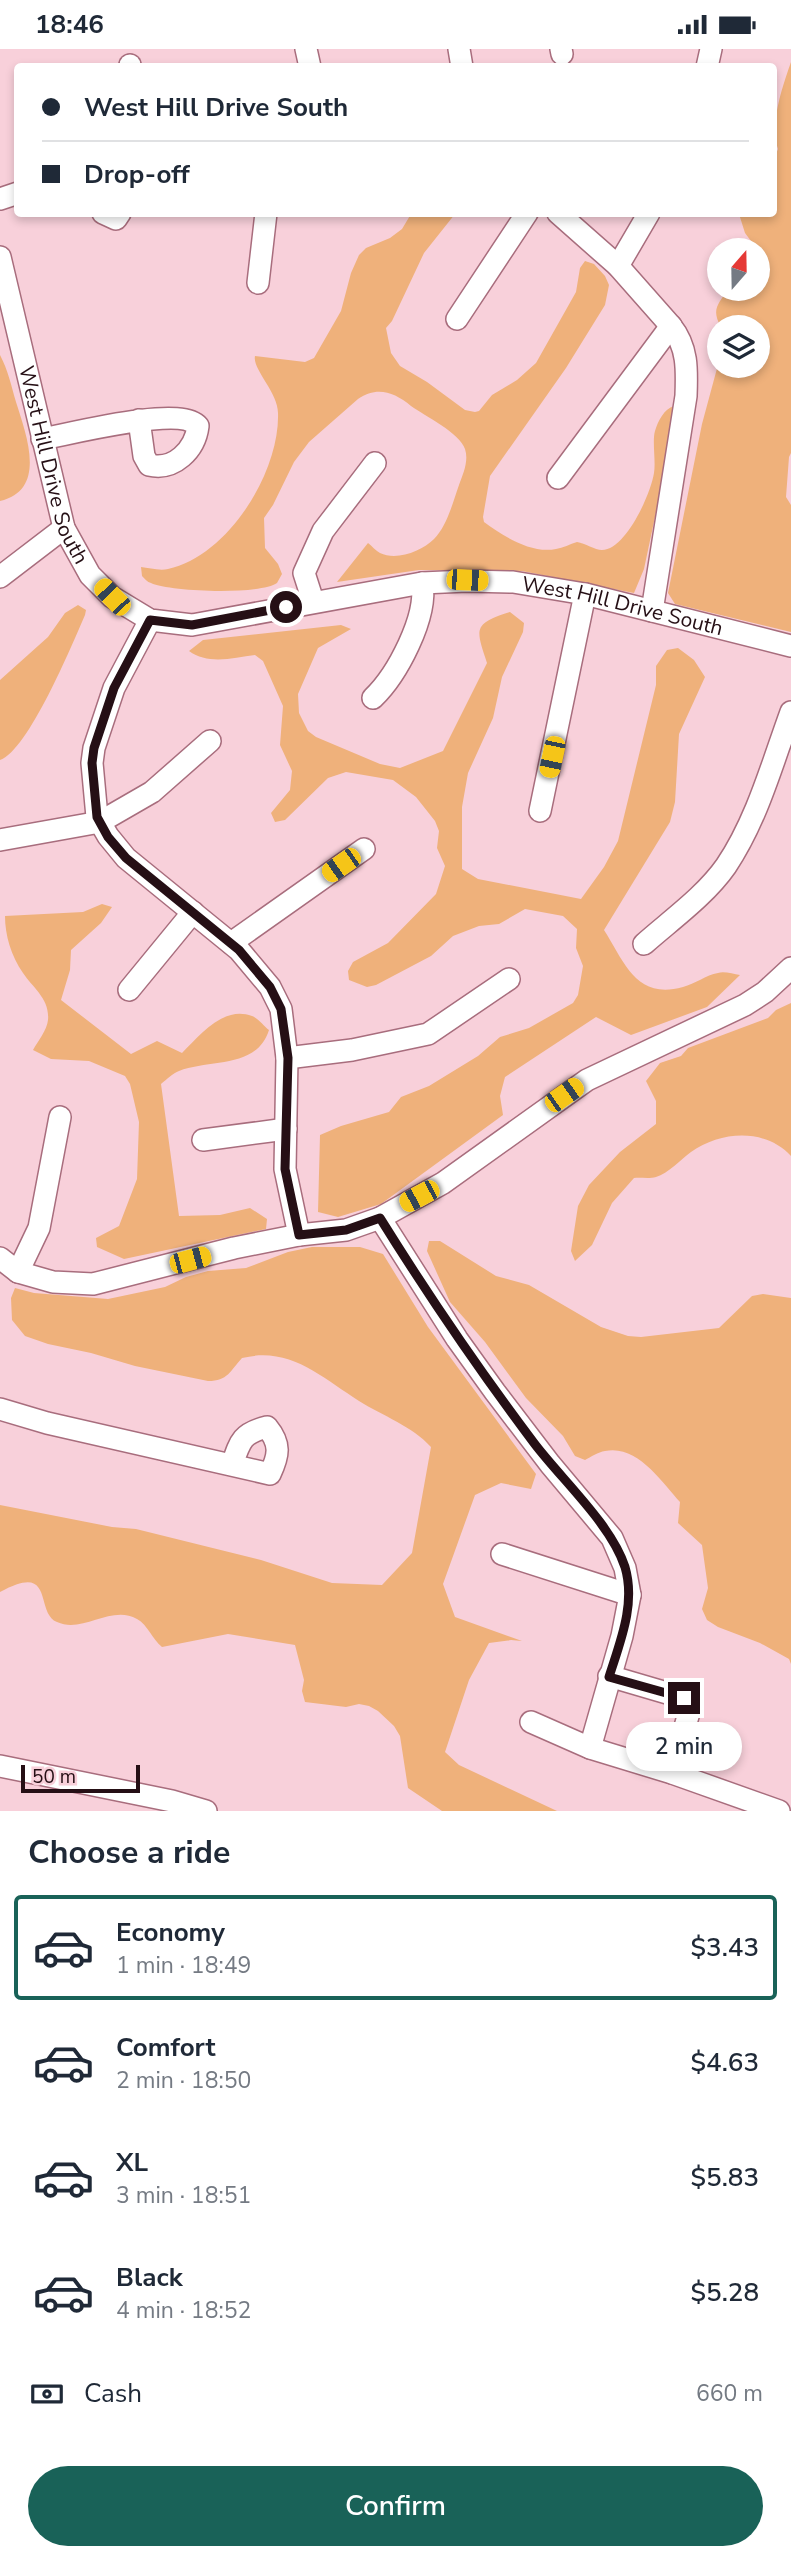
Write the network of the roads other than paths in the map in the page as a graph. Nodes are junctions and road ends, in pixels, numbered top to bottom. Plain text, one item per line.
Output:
1 (266, 217) edge
2 (524, 217) edge
3 (563, 217) edge
4 (647, 217) edge
5 (0, 257) edge
6 (618, 266) junction
7 (258, 283) dead end
8 (457, 319) dead end
9 (671, 326) junction
10 (139, 420) dead end
11 (42, 439) junction
12 (375, 463) dead end
13 (558, 478) dead end
14 (64, 528) junction
15 (0, 577) edge
16 (422, 583) junction
17 (585, 594) junction
18 (313, 601) junction
19 (652, 611) junction
20 (150, 620) junction
21 (791, 646) edge
22 (373, 698) dead end
23 (791, 712) edge
24 (210, 741) dead end
25 (540, 811) dead end
26 (100, 822) junction
27 (0, 840) edge
28 (364, 849) dead end
29 (193, 912) junction
30 (231, 943) junction
31 (645, 944) dead end
32 (791, 968) edge
33 (509, 978) dead end
34 (129, 990) dead end
35 (288, 1058) junction
36 (60, 1117) dead end
37 (286, 1129) junction
38 (203, 1140) dead end
39 (380, 1218) junction
40 (299, 1235) junction
41 (0, 1258) edge
42 (18, 1272) junction
43 (0, 1409) edge
44 (232, 1465) dead end
45 (502, 1554) dead end
46 (630, 1595) junction
47 (609, 1677) junction
48 (531, 1722) dead end
49 (590, 1748) junction
50 (0, 1766) edge
51 (672, 1773) junction
52 (206, 1811) edge
53 (779, 1811) edge

1 - 7 street
2 - 8 street
3 - 6 street
4 - 6 street
5 - 11 street, West Hill Drive South
6 - 9 street
9 - 13 street
9 - 19 street
10 - 11 street
11 - 14 street, West Hill Drive South
12 - 18 street
14 - 15 street
14 - 20 street, West Hill Drive South
16 - 17 street, West Hill Drive South
16 - 18 street, West Hill Drive South
16 - 22 street
17 - 19 street, West Hill Drive South
17 - 25 street
18 - 20 street, West Hill Drive South
19 - 21 street, West Hill Drive South
20 - 26 street
23 - 31 street
24 - 26 street
26 - 27 street
26 - 29 street
28 - 30 street
29 - 30 street
29 - 34 street
30 - 35 street
32 - 39 street
33 - 35 street
35 - 37 street
36 - 42 street
37 - 38 street
37 - 40 street
39 - 40 street
39 - 46 street
40 - 42 street
41 - 42 street
43 - 44 street
45 - 46 street
46 - 47 street
47 - 49 street
47 - 51 street
48 - 49 street
49 - 51 street
50 - 52 street
51 - 53 street

